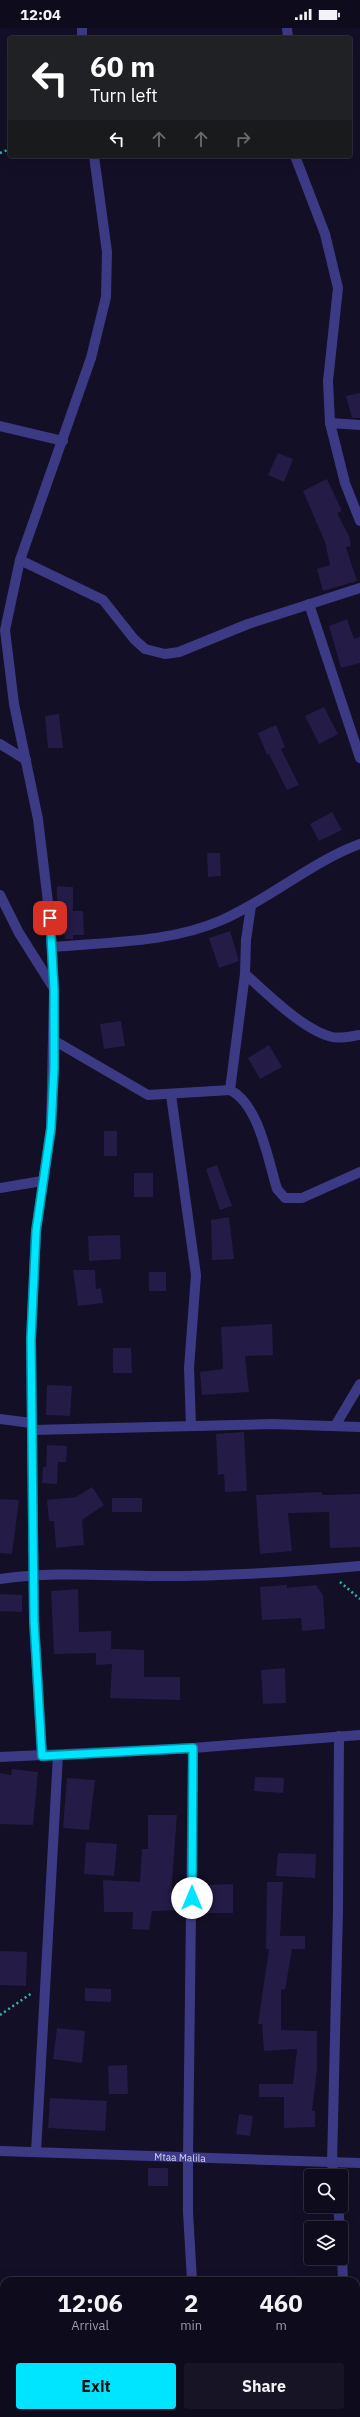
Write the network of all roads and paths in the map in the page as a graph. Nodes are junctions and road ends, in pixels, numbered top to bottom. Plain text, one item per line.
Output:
1 (94, 158) edge
2 (296, 158) edge
3 (330, 423) junction
4 (360, 425) edge
5 (0, 426) edge
6 (64, 440) junction
7 (360, 521) edge
8 (20, 560) junction
9 (360, 588) edge
10 (309, 604) junction
11 (0, 744) edge
12 (360, 758) edge
13 (26, 760) junction
14 (360, 844) edge
15 (0, 895) edge
16 (252, 906) junction
17 (52, 947) junction
18 (246, 974) junction
19 (54, 989) junction
20 (360, 1035) edge
21 (55, 1041) junction
22 (230, 1090) junction
23 (171, 1095) junction
24 (360, 1172) edge
25 (42, 1181) junction
26 (0, 1188) edge
27 (360, 1384) edge
28 (0, 1420) edge
29 (191, 1426) junction
30 (335, 1426) junction
31 (32, 1427) junction
32 (360, 1427) edge
33 (360, 1566) edge
34 (34, 1574) junction
35 (0, 1579) edge
36 (360, 1735) edge
37 (339, 1736) junction
38 (193, 1748) junction
39 (58, 1755) junction
40 (42, 1756) junction
41 (0, 1757) edge
42 (45, 1980) junction
43 (0, 2015) edge
44 (0, 2151) edge
45 (36, 2152) junction
46 (188, 2157) junction
47 (360, 2163) edge
48 (332, 2164) junction
49 (333, 2169) edge
50 (342, 2265) edge
51 (192, 2277) edge
52 (343, 2277) edge

1 - 6 street
2 - 3 street
3 - 4 street
3 - 7 street
5 - 6 street
6 - 8 street
8 - 10 street
8 - 13 street
9 - 10 street
10 - 12 street
11 - 13 street
13 - 17 street
14 - 16 street
15 - 19 street
16 - 17 street
16 - 18 street
17 - 19 street
18 - 20 street
18 - 22 street
19 - 21 street
21 - 23 street
21 - 25 street
22 - 23 street
22 - 24 street
23 - 29 street
25 - 26 street
25 - 31 street
27 - 30 street
28 - 31 street
29 - 30 street
29 - 31 street
30 - 32 street
31 - 34 street
33 - 34 street
34 - 35 street
34 - 40 street
36 - 37 street
37 - 38 street
37 - 48 street
38 - 39 street
38 - 46 street
39 - 40 street
39 - 42 street
40 - 41 street
42 - 43 path
42 - 45 street
44 - 45 street, Mtaa Malila
45 - 46 street, Mtaa Malila
46 - 48 street, Mtaa Malila
46 - 51 street
47 - 48 street, Mtaa Malila
48 - 49 street
50 - 52 street

